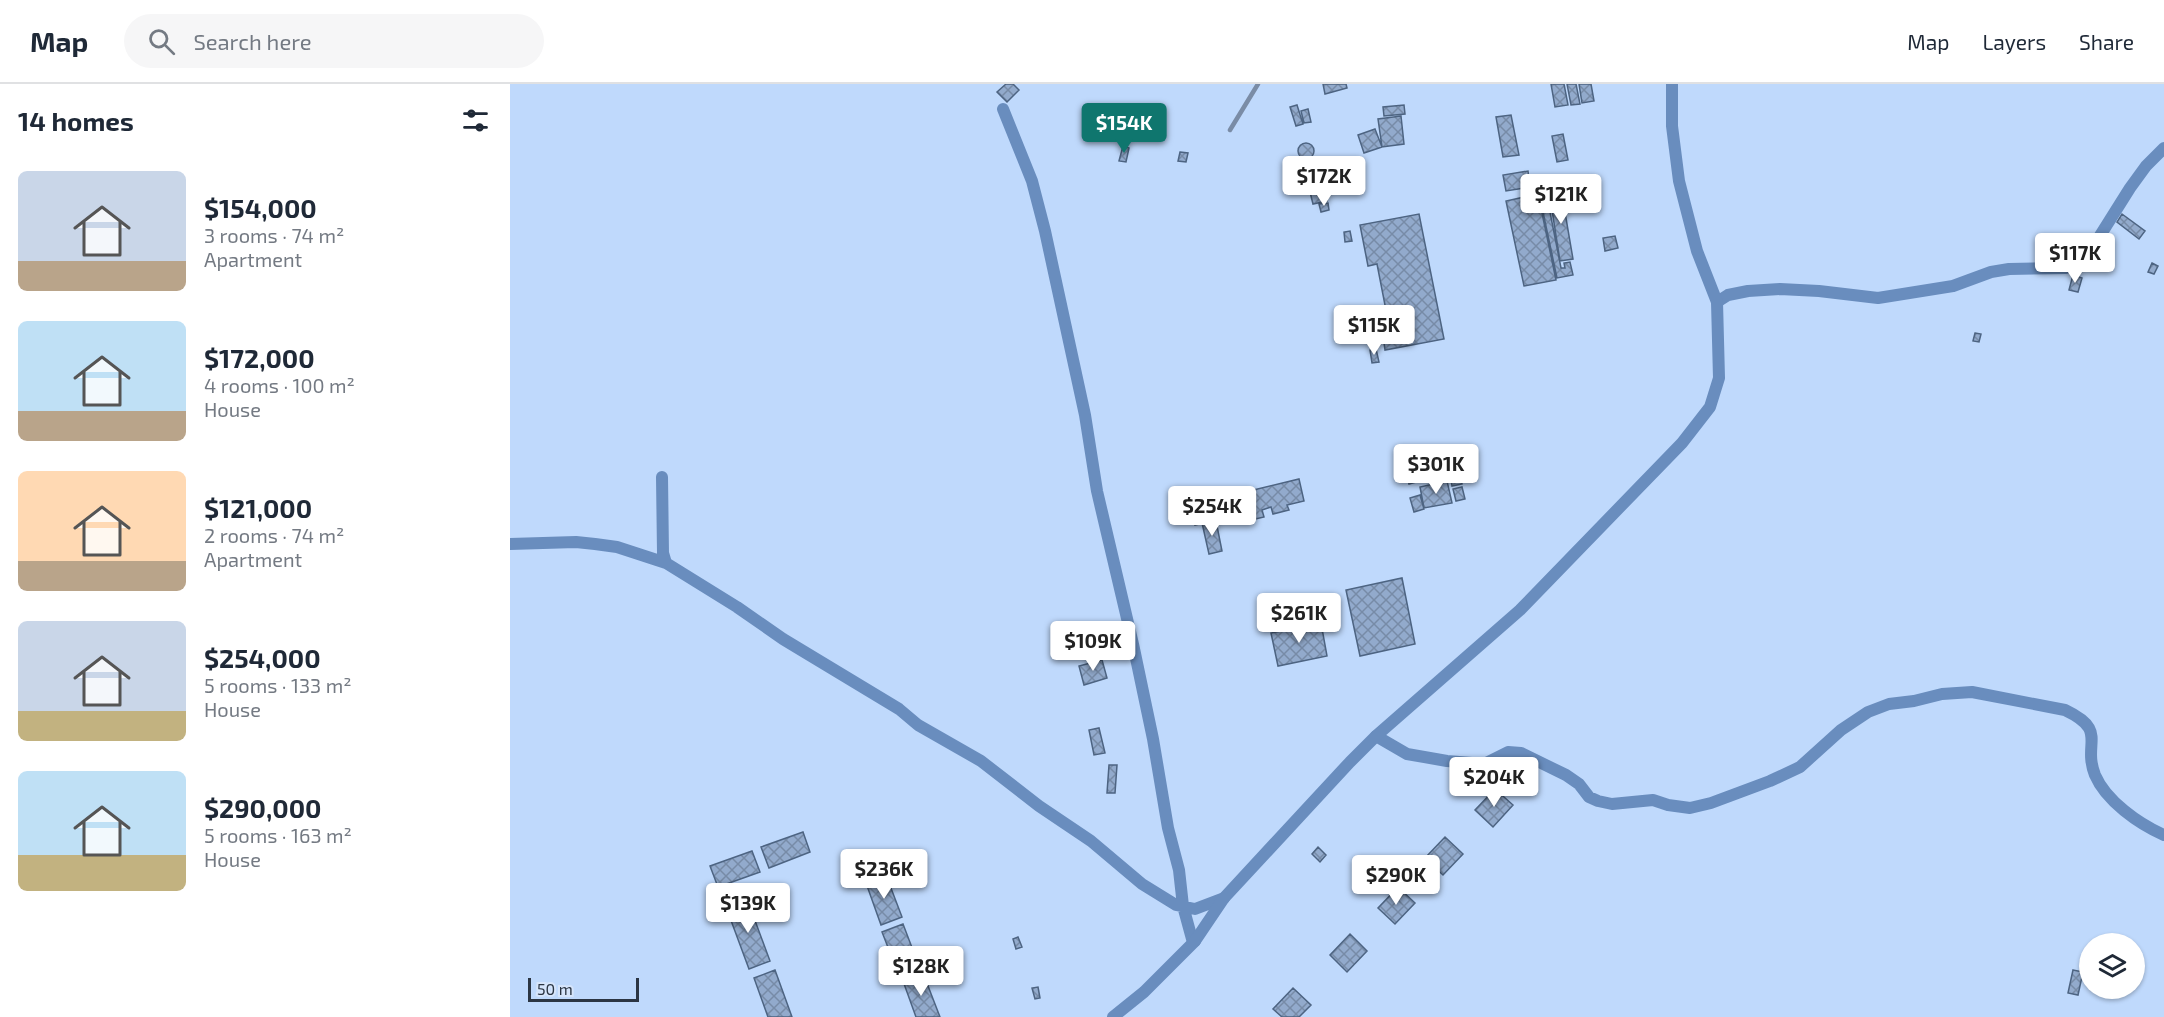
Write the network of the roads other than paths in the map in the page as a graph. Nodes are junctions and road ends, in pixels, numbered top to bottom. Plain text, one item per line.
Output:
1 (1672, 84) edge
2 (1003, 110) dead end
3 (2164, 148) edge
4 (1717, 302) junction
5 (662, 477) dead end
6 (510, 544) edge
7 (666, 563) junction
8 (1376, 736) junction
9 (2164, 835) edge
10 (1224, 898) junction
11 (1183, 906) junction
12 (1195, 941) junction
13 (1113, 1017) edge

1 - 4 street
2 - 11 street
3 - 4 street
4 - 8 street
5 - 7 street
6 - 7 street
7 - 11 street
8 - 9 street
8 - 10 street
10 - 11 street
10 - 12 street
11 - 12 street
12 - 13 street

